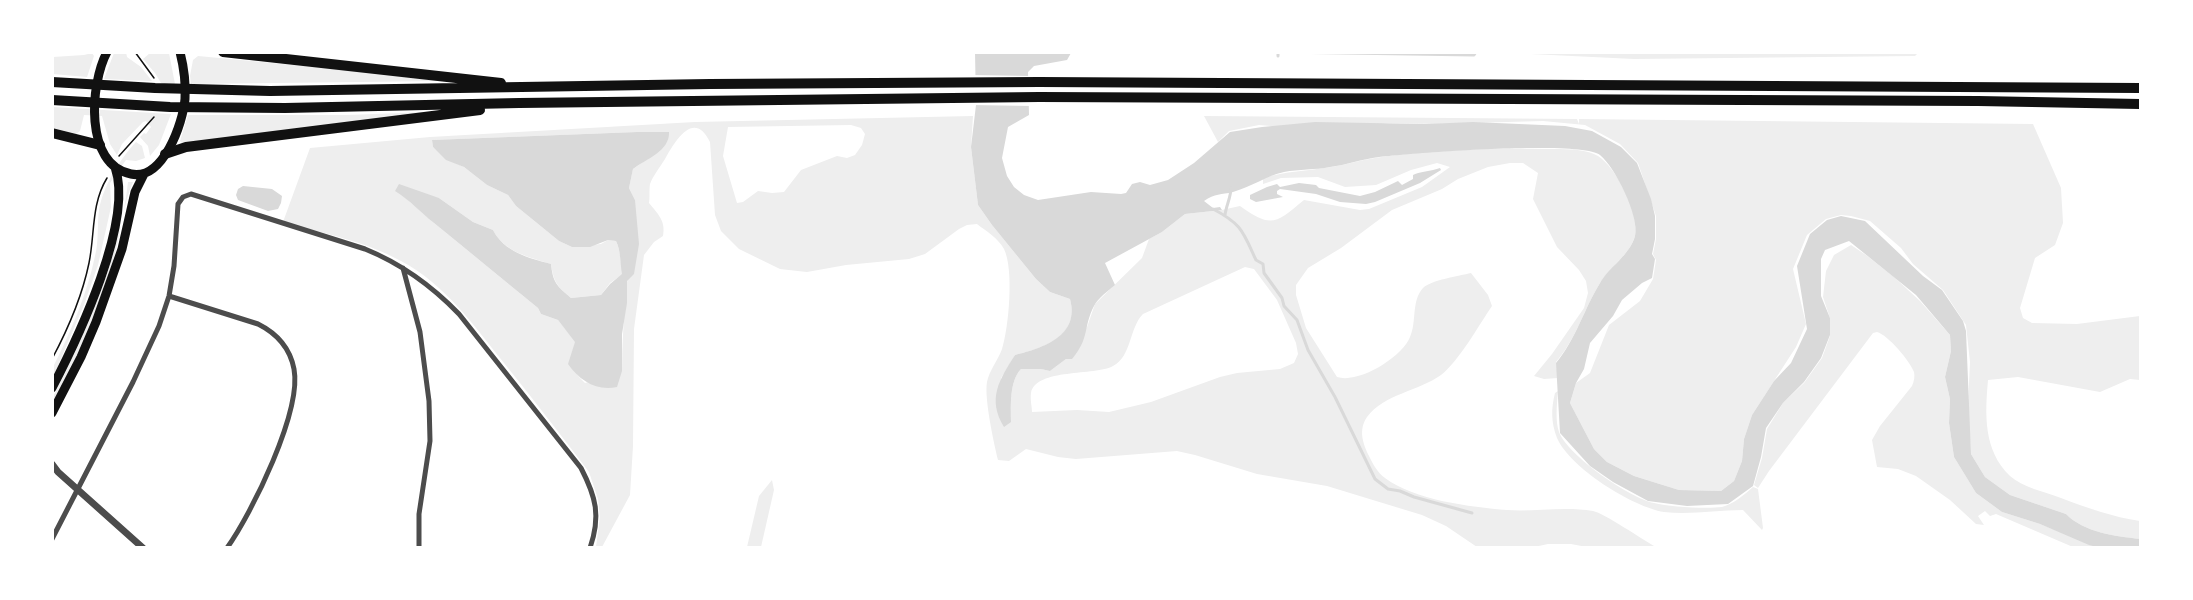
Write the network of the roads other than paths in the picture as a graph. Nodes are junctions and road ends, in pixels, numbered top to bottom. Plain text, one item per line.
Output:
1 (223, 52) edge
2 (106, 55) edge
3 (181, 57) edge
4 (52, 82) edge
5 (519, 87) junction
6 (2140, 88) edge
7 (52, 100) edge
8 (519, 103) junction
9 (2140, 104) edge
10 (52, 133) edge
11 (100, 145) junction
12 (165, 154) junction
13 (115, 167) junction
14 (144, 174) junction
15 (403, 267) junction
16 (169, 296) junction
17 (52, 388) edge
18 (52, 413) edge
19 (52, 464) edge
20 (55, 471) edge
21 (78, 489) junction
22 (52, 539) edge
23 (143, 548) edge
24 (227, 548) edge
25 (419, 548) edge
26 (590, 548) edge

1 - 5 highway
2 - 11 highway
3 - 12 highway
4 - 5 highway
5 - 6 highway
7 - 8 highway
8 - 9 highway
8 - 12 highway
10 - 11 highway
11 - 13 highway
12 - 14 highway
13 - 14 highway
13 - 17 highway
14 - 18 highway
15 - 16 street
15 - 25 street
15 - 26 street
16 - 21 street
16 - 24 street
19 - 20 street
20 - 21 street
21 - 22 street
21 - 23 street

